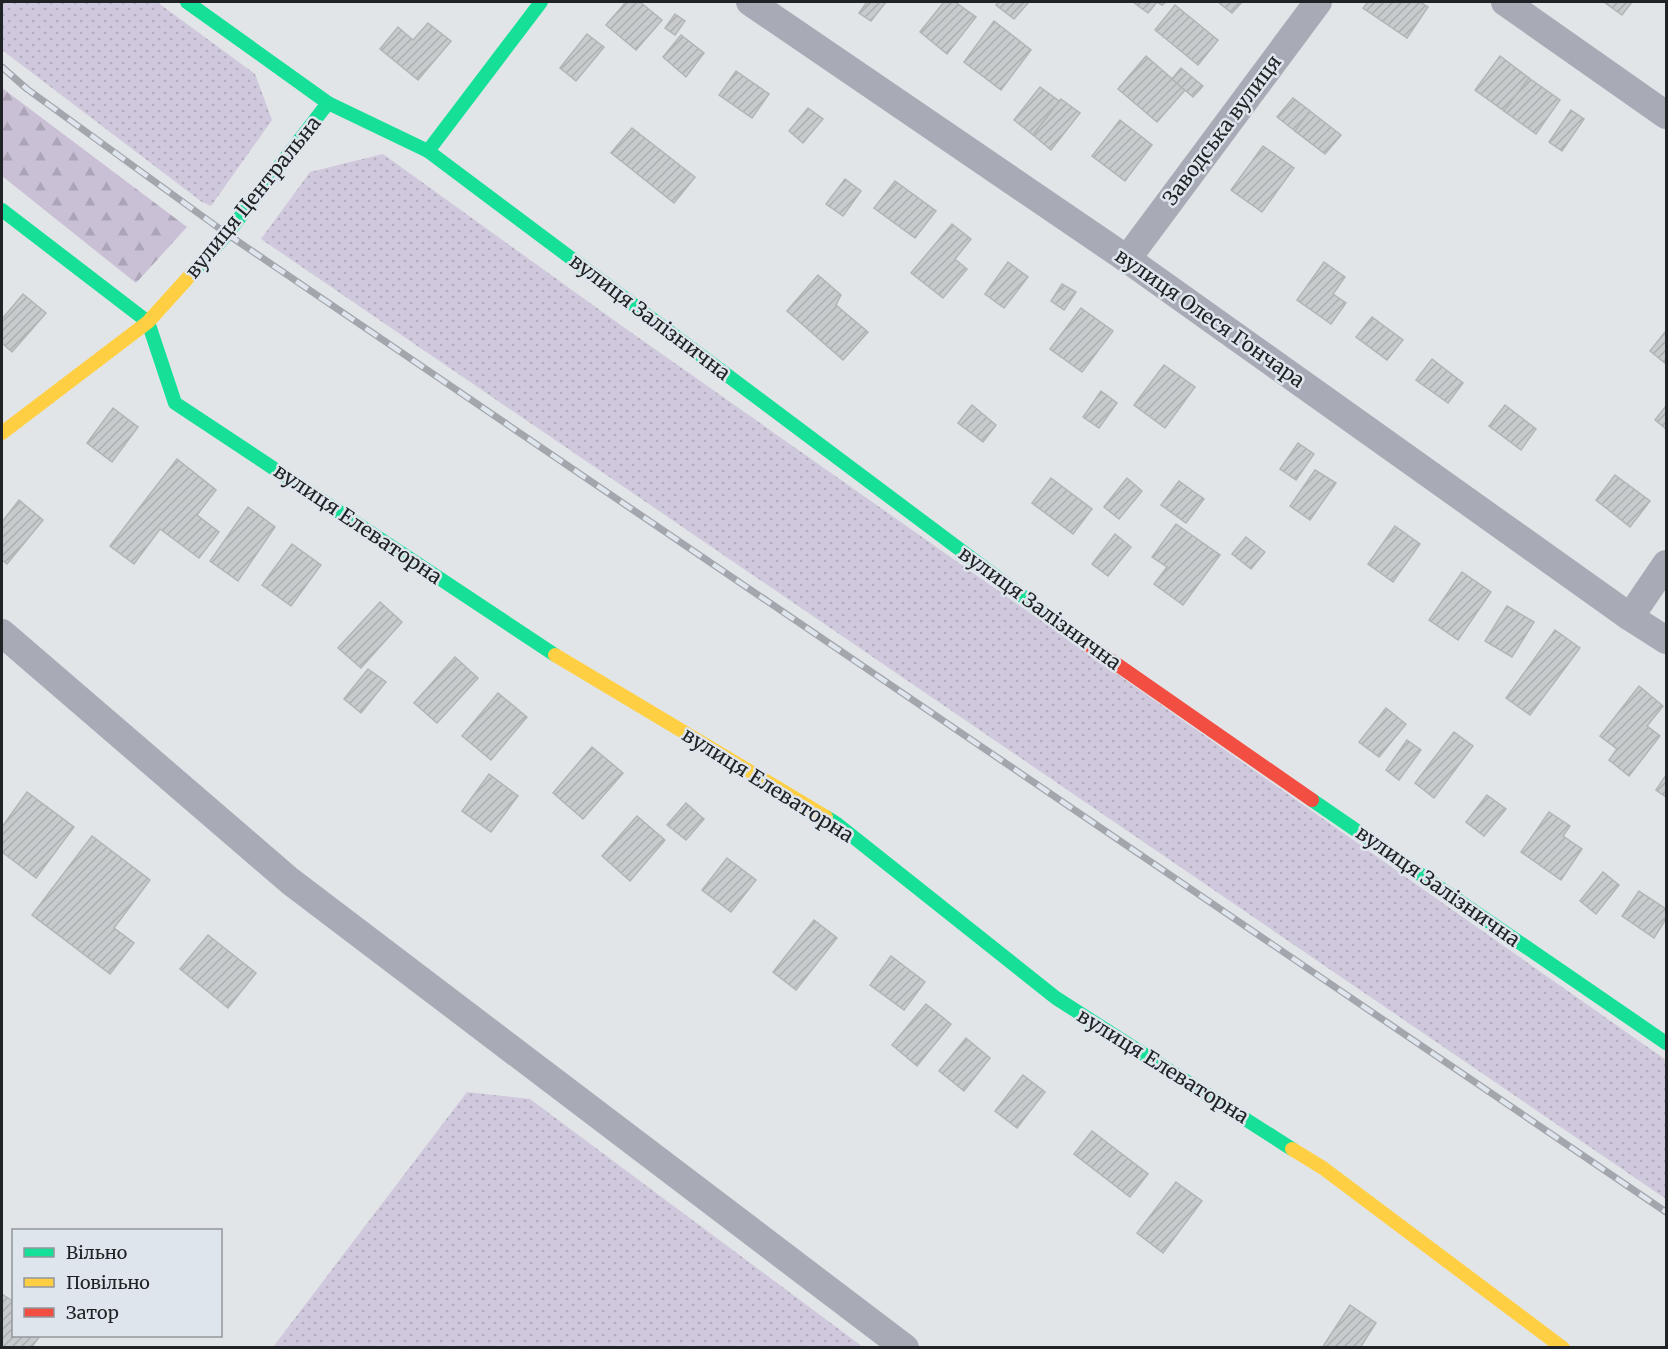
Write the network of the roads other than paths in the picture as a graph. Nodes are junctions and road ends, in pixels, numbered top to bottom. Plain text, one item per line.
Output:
1 (187, 2) edge
2 (541, 2) edge
3 (750, 2) edge
4 (1318, 2) edge
5 (1505, 2) edge
6 (328, 103) junction
7 (1666, 115) edge
8 (428, 151) junction
9 (2, 210) edge
10 (1127, 259) junction
11 (148, 322) junction
12 (2, 432) edge
13 (1666, 564) edge
14 (1630, 616) junction
15 (2, 633) edge
16 (1666, 640) edge
17 (1666, 1043) edge
18 (905, 1347) edge
19 (1563, 1347) edge

1 - 6 street
2 - 8 street
3 - 10 street, вулиця Олеся Гончара
4 - 10 street, Заводська вулиця
5 - 7 street
6 - 8 street, вулиця Центральна
6 - 11 street, вулиця Центральна
8 - 17 street, вулиця Залізнична
9 - 11 street
10 - 14 street, вулиця Олеся Гончара
11 - 12 street, вулиця Центральна
11 - 19 street, вулиця Елеваторна
13 - 14 street
14 - 16 street, вулиця Олеся Гончара
15 - 18 street

